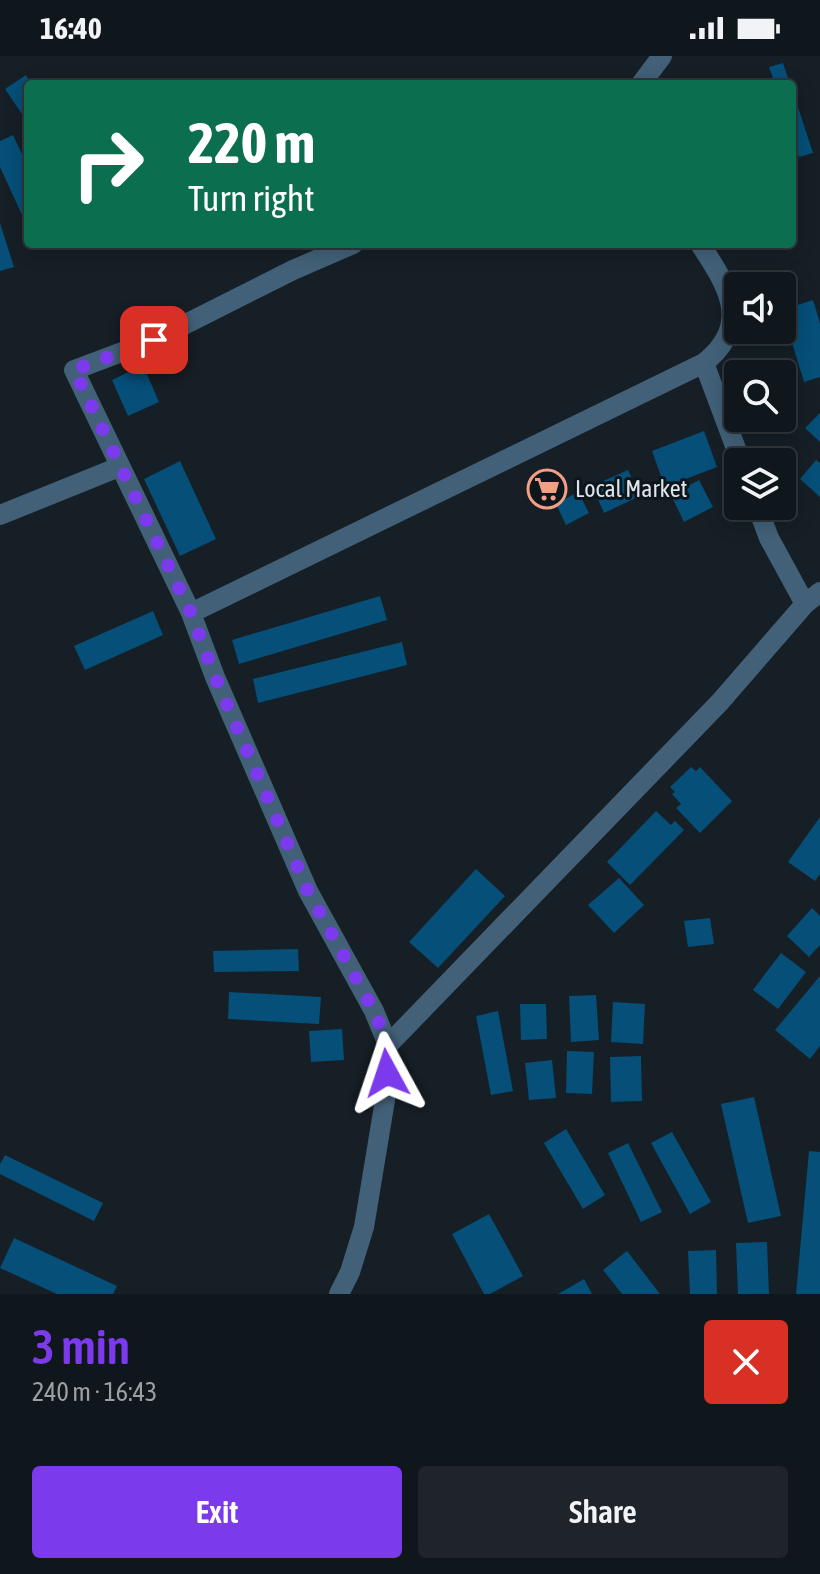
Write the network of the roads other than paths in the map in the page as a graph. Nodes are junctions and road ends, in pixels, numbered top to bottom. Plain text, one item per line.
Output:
1 (662, 56) edge
2 (644, 80) edge
3 (344, 248) edge
4 (703, 248) edge
5 (704, 363) junction
6 (736, 448) edge
7 (119, 467) junction
8 (0, 515) edge
9 (762, 520) edge
10 (813, 598) edge
11 (191, 613) junction
12 (388, 1045) junction
13 (339, 1294) edge

1 - 2 street
3 - 7 street
4 - 5 street
5 - 6 street
5 - 11 street
7 - 8 street
7 - 11 street
9 - 10 street
10 - 12 street
11 - 12 street
12 - 13 street

